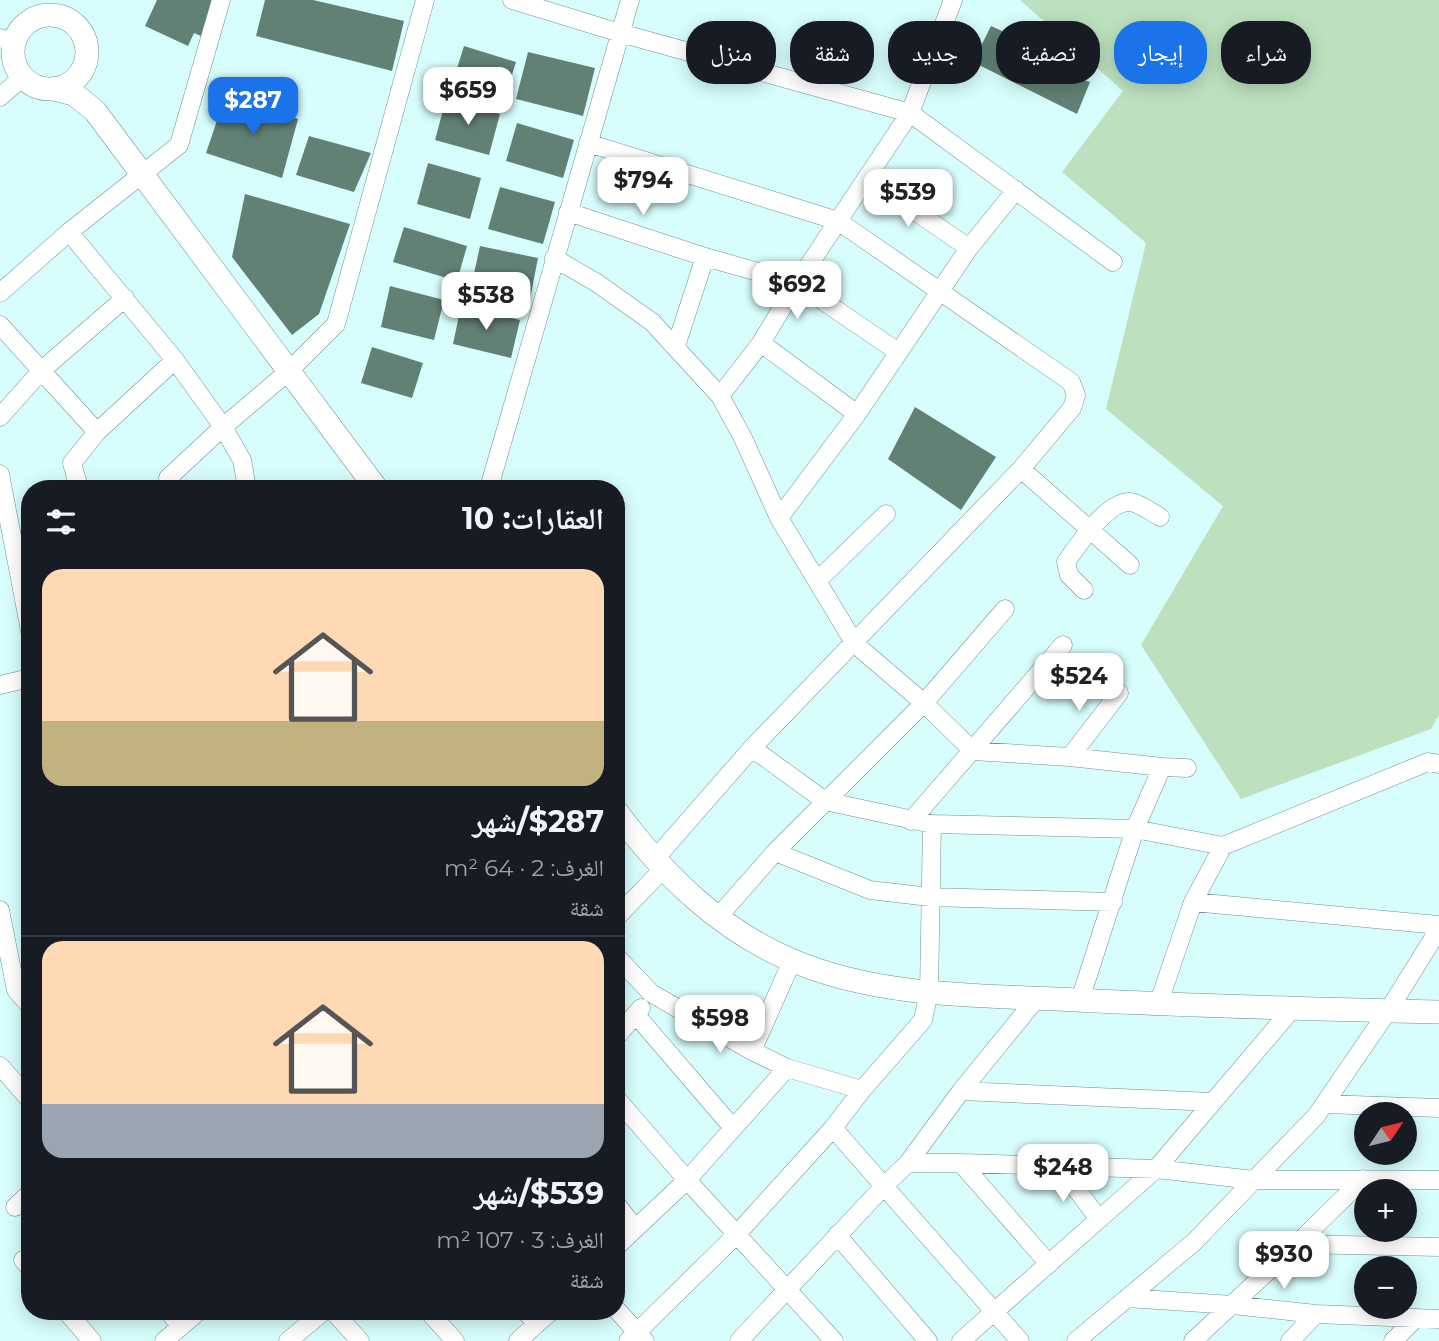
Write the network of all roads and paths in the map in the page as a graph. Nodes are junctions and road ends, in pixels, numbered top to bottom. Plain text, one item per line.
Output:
1 (59, 0) edge
2 (69, 0) edge
3 (221, 0) edge
4 (425, 0) edge
5 (512, 0) edge
6 (630, 0) edge
7 (953, 0) edge
8 (37, 17) junction
9 (79, 29) junction
10 (620, 33) junction
11 (7, 41) edge
12 (85, 65) junction
13 (23, 77) junction
14 (54, 89) junction
15 (0, 97) edge
16 (96, 111) junction
17 (910, 113) junction
18 (588, 143) junction
19 (143, 174) junction
20 (868, 178) junction
21 (1016, 190) junction
22 (568, 212) junction
23 (838, 221) junction
24 (69, 232) junction
25 (969, 248) junction
26 (705, 257) junction
27 (554, 258) junction
28 (1113, 262) dead end
29 (797, 283) junction
30 (940, 291) junction
31 (0, 293) edge
32 (125, 298) junction
33 (0, 325) edge
34 (761, 343) junction
35 (676, 346) junction
36 (898, 352) junction
37 (175, 360) junction
38 (43, 370) junction
39 (289, 371) junction
40 (720, 396) junction
41 (857, 414) junction
42 (0, 417) edge
43 (223, 427) junction
44 (97, 432) junction
45 (1021, 470) junction
46 (0, 474) edge
47 (77, 480) edge
48 (169, 480) edge
49 (246, 480) edge
50 (370, 480) edge
51 (491, 480) edge
52 (886, 514) dead end
53 (1160, 517) dead end
54 (779, 518) junction
55 (1090, 530) junction
56 (1129, 565) dead end
57 (21, 571) edge
58 (817, 581) junction
59 (1084, 590) dead end
60 (1005, 609) dead end
61 (855, 644) junction
62 (1063, 645) dead end
63 (21, 680) edge
64 (0, 685) edge
65 (1119, 693) dead end
66 (924, 703) junction
67 (752, 748) junction
68 (973, 751) junction
69 (1070, 757) junction
70 (1439, 764) edge
71 (1162, 767) junction
72 (1187, 768) dead end
73 (825, 801) junction
74 (911, 821) junction
75 (625, 822) edge
76 (932, 824) junction
77 (1135, 829) junction
78 (1223, 846) junction
79 (775, 852) junction
80 (659, 865) junction
81 (930, 897) junction
82 (1113, 902) junction
83 (1193, 902) junction
84 (625, 907) edge
85 (0, 909) edge
86 (718, 917) junction
87 (1439, 927) edge
88 (792, 961) junction
89 (625, 966) edge
90 (929, 992) junction
91 (650, 993) junction
92 (21, 996) edge
93 (1037, 998) junction
94 (1080, 1000) junction
95 (1158, 1004) junction
96 (1293, 1008) junction
97 (1388, 1011) junction
98 (1439, 1012) edge
99 (636, 1015) junction
100 (625, 1027) edge
101 (752, 1051) junction
102 (0, 1066) edge
103 (787, 1068) junction
104 (21, 1090) edge
105 (862, 1090) junction
106 (961, 1091) junction
107 (1213, 1102) junction
108 (1324, 1104) junction
109 (625, 1108) edge
110 (1439, 1108) edge
111 (733, 1128) junction
112 (833, 1128) junction
113 (908, 1163) junction
114 (961, 1163) junction
115 (1058, 1165) junction
116 (1156, 1169) junction
117 (1354, 1179) edge
118 (687, 1180) junction
119 (1254, 1180) junction
120 (1417, 1180) edge
121 (1439, 1180) edge
122 (885, 1185) junction
123 (1354, 1188) edge
124 (21, 1201) edge
125 (15, 1207) dead end
126 (625, 1215) edge
127 (1099, 1219) junction
128 (635, 1228) junction
129 (737, 1234) junction
130 (837, 1235) junction
131 (625, 1238) edge
132 (1297, 1244) junction
133 (1439, 1247) edge
134 (1049, 1264) junction
135 (788, 1289) junction
136 (1127, 1298) junction
137 (1233, 1305) junction
138 (994, 1312) junction
139 (1316, 1314) junction
140 (1354, 1316) edge
141 (1417, 1318) edge
142 (1415, 1319) edge
143 (1439, 1319) edge
144 (74, 1320) edge
145 (176, 1320) edge
146 (188, 1320) edge
147 (313, 1320) edge
148 (341, 1320) edge
149 (436, 1320) edge
150 (529, 1320) edge
151 (624, 1320) edge
152 (181, 1326) junction
153 (637, 1338) edge
154 (92, 1341) edge
155 (164, 1341) edge
156 (288, 1341) edge
157 (360, 1341) edge
158 (455, 1341) edge
159 (518, 1341) edge
160 (739, 1341) edge
161 (834, 1341) edge
162 (928, 1341) edge
163 (961, 1341) edge
164 (1020, 1341) edge
165 (1076, 1341) edge
166 (1193, 1341) edge
167 (1290, 1341) edge
168 (1393, 1341) edge

1 - 8 street
2 - 9 street
3 - 19 street
4 - 39 street
5 - 10 street
6 - 10 street
7 - 17 street
8 - 9 street
8 - 11 street
9 - 12 street
10 - 17 street
10 - 18 street
11 - 13 street
12 - 14 street
12 - 16 street
13 - 14 street
13 - 15 street
14 - 16 street
16 - 19 street
17 - 20 street
17 - 21 street
18 - 22 street
18 - 23 street
19 - 24 street
19 - 39 street
20 - 23 street
20 - 25 street
21 - 25 street
21 - 28 street
22 - 26 street
22 - 27 street
23 - 29 street
23 - 30 street
24 - 31 street
24 - 32 street
25 - 30 street
26 - 29 street
26 - 35 street
27 - 35 street
27 - 51 street
29 - 34 street
29 - 36 street
30 - 36 street
30 - 45 street
32 - 37 street
32 - 38 street
33 - 38 street
34 - 40 street
34 - 41 street
35 - 40 street
36 - 41 street
37 - 43 street
37 - 44 street
38 - 42 street
38 - 44 street
39 - 43 street
39 - 50 street
40 - 54 street
41 - 54 street
43 - 48 street
43 - 49 street
44 - 47 street
45 - 55 street
45 - 61 street
46 - 57 street
52 - 58 street
53 - 55 street
54 - 58 street
55 - 56 street
55 - 59 street
58 - 61 street
60 - 66 street
61 - 66 street
61 - 67 street
62 - 68 street
63 - 64 street
65 - 69 street
66 - 68 street
66 - 73 street
67 - 73 street
67 - 80 street
68 - 69 street
68 - 74 street
69 - 71 street
70 - 78 street
71 - 72 street
71 - 77 street
73 - 74 street
73 - 79 street
74 - 76 street
75 - 80 street
76 - 77 street
76 - 81 street
77 - 78 street
77 - 82 street
78 - 83 street
79 - 81 street
79 - 86 street
80 - 84 street
80 - 86 street
81 - 82 street
81 - 90 street
82 - 94 street
83 - 87 street
83 - 95 street
85 - 92 street
86 - 88 street
87 - 97 street
88 - 90 street
88 - 101 street
89 - 91 street
90 - 93 street
90 - 105 street
91 - 99 street
91 - 101 street
93 - 94 street
93 - 106 street
94 - 95 street
95 - 96 street
96 - 97 street
96 - 107 street
97 - 98 street
97 - 108 street
99 - 100 street
99 - 111 street
101 - 103 street
102 - 104 street
103 - 105 street
103 - 111 street
105 - 112 street
106 - 107 street
106 - 113 street
107 - 116 street
108 - 110 street
108 - 119 street
109 - 118 street
111 - 118 street
112 - 122 street
112 - 129 street
113 - 114 street
113 - 122 street
114 - 115 street
114 - 134 street
115 - 116 street
115 - 127 street
116 - 119 street
116 - 127 street
117 - 119 street
118 - 128 street
118 - 129 street
119 - 136 street
120 - 121 street
122 - 130 street
122 - 138 street
123 - 132 street
124 - 125 street
126 - 128 street
127 - 134 street
128 - 131 street
129 - 135 street
129 - 153 street
130 - 135 street
130 - 162 street
132 - 133 street
132 - 137 street
134 - 138 street
135 - 160 street
135 - 161 street
136 - 137 street
136 - 165 street
137 - 139 street
137 - 166 street
138 - 163 street
138 - 164 street
139 - 140 street
139 - 167 street
141 - 143 street
142 - 168 street
144 - 154 street
145 - 152 street
146 - 152 street
147 - 156 street
148 - 157 street
149 - 158 street
150 - 159 street
151 - 153 street
152 - 155 street

